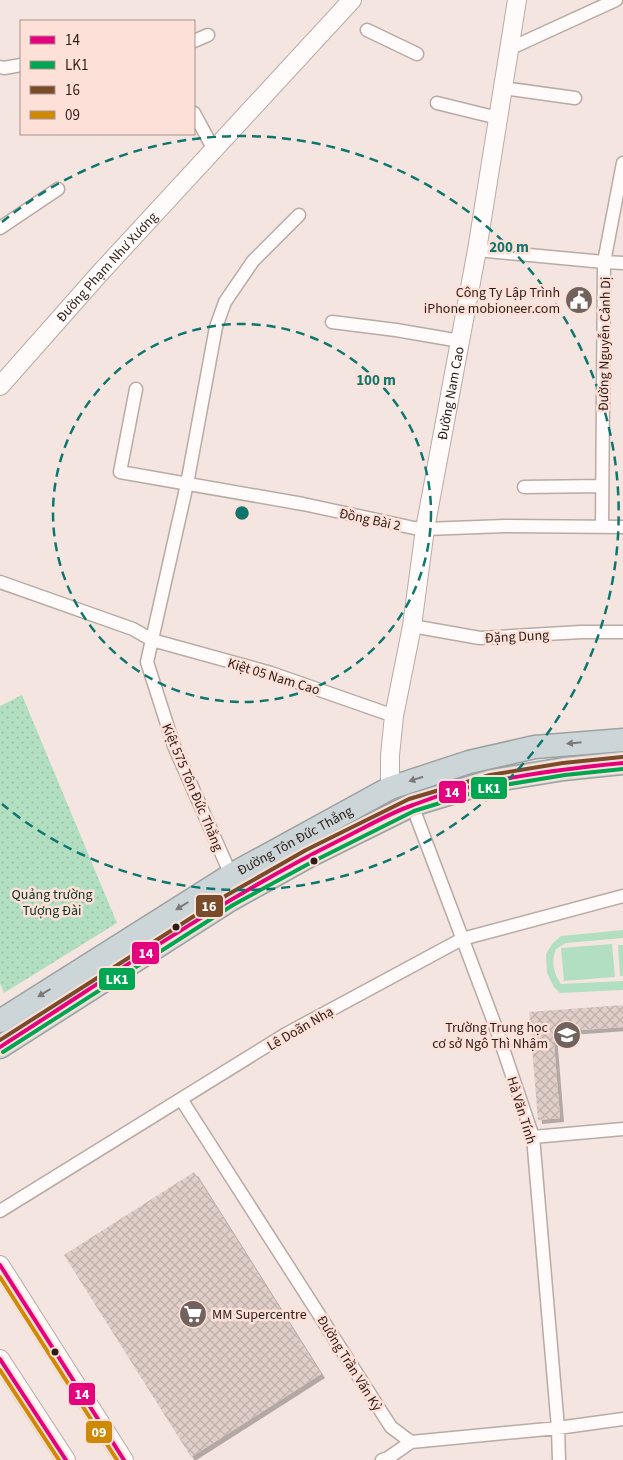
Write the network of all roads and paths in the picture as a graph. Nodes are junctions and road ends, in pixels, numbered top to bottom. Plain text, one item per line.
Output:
1 (352, 0) edge
2 (517, 0) edge
3 (616, 0) edge
4 (367, 30) dead end
5 (208, 35) dead end
6 (195, 41) edge
7 (509, 49) junction
8 (418, 54) dead end
9 (20, 65) edge
10 (0, 67) edge
11 (503, 88) junction
12 (575, 98) dead end
13 (437, 104) dead end
14 (195, 115) edge
15 (498, 118) junction
16 (214, 150) junction
17 (623, 163) edge
18 (58, 189) dead end
19 (299, 216) dead end
20 (0, 228) edge
21 (477, 250) junction
22 (604, 262) junction
23 (623, 263) edge
24 (332, 322) dead end
25 (460, 341) junction
26 (0, 386) edge
27 (136, 389) dead end
28 (187, 484) junction
29 (602, 486) junction
30 (524, 487) dead end
31 (623, 526) edge
32 (602, 527) junction
33 (425, 529) junction
34 (0, 582) edge
35 (412, 626) junction
36 (623, 632) edge
37 (152, 640) junction
38 (394, 716) junction
39 (623, 740) edge
40 (623, 764) edge
41 (390, 788) junction
42 (412, 806) junction
43 (231, 875) junction
44 (623, 896) edge
45 (462, 938) junction
46 (0, 1021) edge
47 (0, 1047) edge
48 (181, 1099) junction
49 (623, 1129) edge
50 (533, 1137) junction
51 (0, 1212) edge
52 (0, 1265) edge
53 (0, 1359) edge
54 (623, 1419) edge
55 (558, 1428) junction
56 (411, 1442) junction
57 (66, 1460) edge
58 (124, 1460) edge
59 (382, 1460) edge
60 (559, 1460) edge

1 - 16 street, Đường Phạm Như Xương
2 - 7 street, Đường Nam Cao
3 - 7 street
4 - 8 street
5 - 6 street
7 - 11 street, Đường Nam Cao
9 - 10 street
11 - 12 street
11 - 15 street, Đường Nam Cao
13 - 15 street
14 - 16 street
15 - 21 street, Đường Nam Cao
16 - 26 street, Đường Phạm Như Xương
17 - 22 street, Đường Nguyễn Cảnh Dị
18 - 20 street
19 - 28 street, Kiệt 575 Tôn Đức Thắng
21 - 22 street
21 - 25 street, Đường Nam Cao
22 - 23 street
22 - 29 street, Đường Nguyễn Cảnh Dị
24 - 25 street
25 - 33 street, Đường Nam Cao
27 - 28 street, Đồng Bài 2
28 - 33 street, Đồng Bài 2
28 - 37 street, Kiệt 575 Tôn Đức Thắng
29 - 30 street
29 - 32 street, Đường Nguyễn Cảnh Dị
31 - 32 street, Đồng Bài 2
32 - 33 street, Đồng Bài 2
33 - 35 street, Đường Nam Cao
34 - 37 street, Kiệt 05 Nam Cao
35 - 36 street, Đặng Dung
35 - 38 street, Đường Nam Cao
37 - 38 street, Kiệt 05 Nam Cao
37 - 43 street, Kiệt 575 Tôn Đức Thắng
38 - 41 street, Đường Nam Cao
39 -> 41 highway, Đường Tôn Đức Thắng
40 - 42 highway, Đường Tôn Đức Thắng
41 - 43 highway, Đường Tôn Đức Thắng
42 - 45 street, Hà Văn Tính
42 - 47 highway, Đường Tôn Đức Thắng
43 -> 46 highway, Đường Tôn Đức Thắng
44 - 45 street, Lê Doãn Nhạ
45 - 48 street, Lê Doãn Nhạ
45 - 50 street, Hà Văn Tính
48 - 51 street, Lê Doãn Nhạ
48 - 56 street, Đường Trần Văn Kỷ
49 - 50 street
50 - 55 street, Hà Văn Tính
52 - 58 street
53 - 57 street
54 - 55 street
55 - 56 street
55 - 60 street, Hà Văn Tính
56 - 59 street

